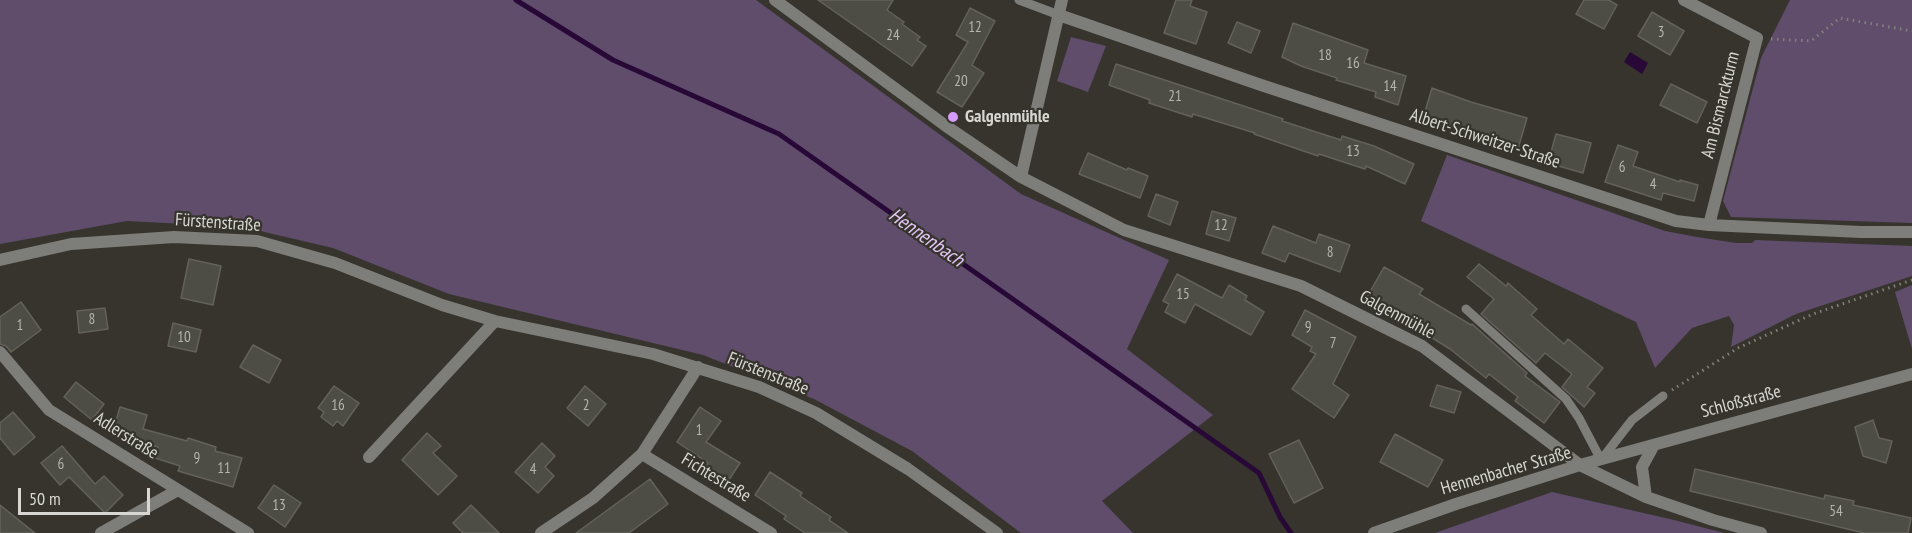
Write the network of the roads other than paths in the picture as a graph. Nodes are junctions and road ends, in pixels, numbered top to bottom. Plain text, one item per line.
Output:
1 (775, 0) edge
2 (1019, 0) edge
3 (1062, 0) edge
4 (1684, 0) edge
5 (1059, 15) junction
6 (1021, 177) junction
7 (1709, 225) junction
8 (1912, 231) edge
9 (0, 260) edge
10 (1466, 309) dead end
11 (495, 321) junction
12 (0, 351) edge
13 (698, 367) junction
14 (1912, 374) edge
15 (1663, 396) road end
16 (1654, 445) junction
17 (642, 454) junction
18 (369, 457) dead end
19 (1601, 460) junction
20 (1580, 465) junction
21 (178, 490) junction
22 (1646, 497) junction
23 (101, 533) edge
24 (248, 533) edge
25 (542, 533) edge
26 (771, 533) edge
27 (998, 533) edge
28 (1374, 533) edge
29 (1761, 533) edge

1 - 6 street, Galgenmühle
2 - 5 lane
3 - 5 street
4 - 7 street, Am Bismarckturm
5 - 6 street
5 - 7 street, Albert-Schweitzer-Straße
6 - 20 street, Galgenmühle
7 - 8 street, Albert-Schweitzer-Straße
9 - 11 street, Fürstenstraße
10 - 19 lane
11 - 13 street, Fürstenstraße
11 - 18 street
12 - 21 street, Adlerstraße
13 - 17 street
13 - 27 street, Fürstenstraße
14 - 16 street, Schloßstraße
15 - 19 lane
16 - 19 street, Schloßstraße
16 - 22 street
17 - 25 street
17 - 26 street, Fichtestraße
19 - 20 street, Schloßstraße
20 - 22 street, Hennenbacher Straße
20 - 28 street, Hennenbacher Straße
21 - 23 street
21 - 24 street, Adlerstraße
22 - 29 street, Hennenbacher Straße

